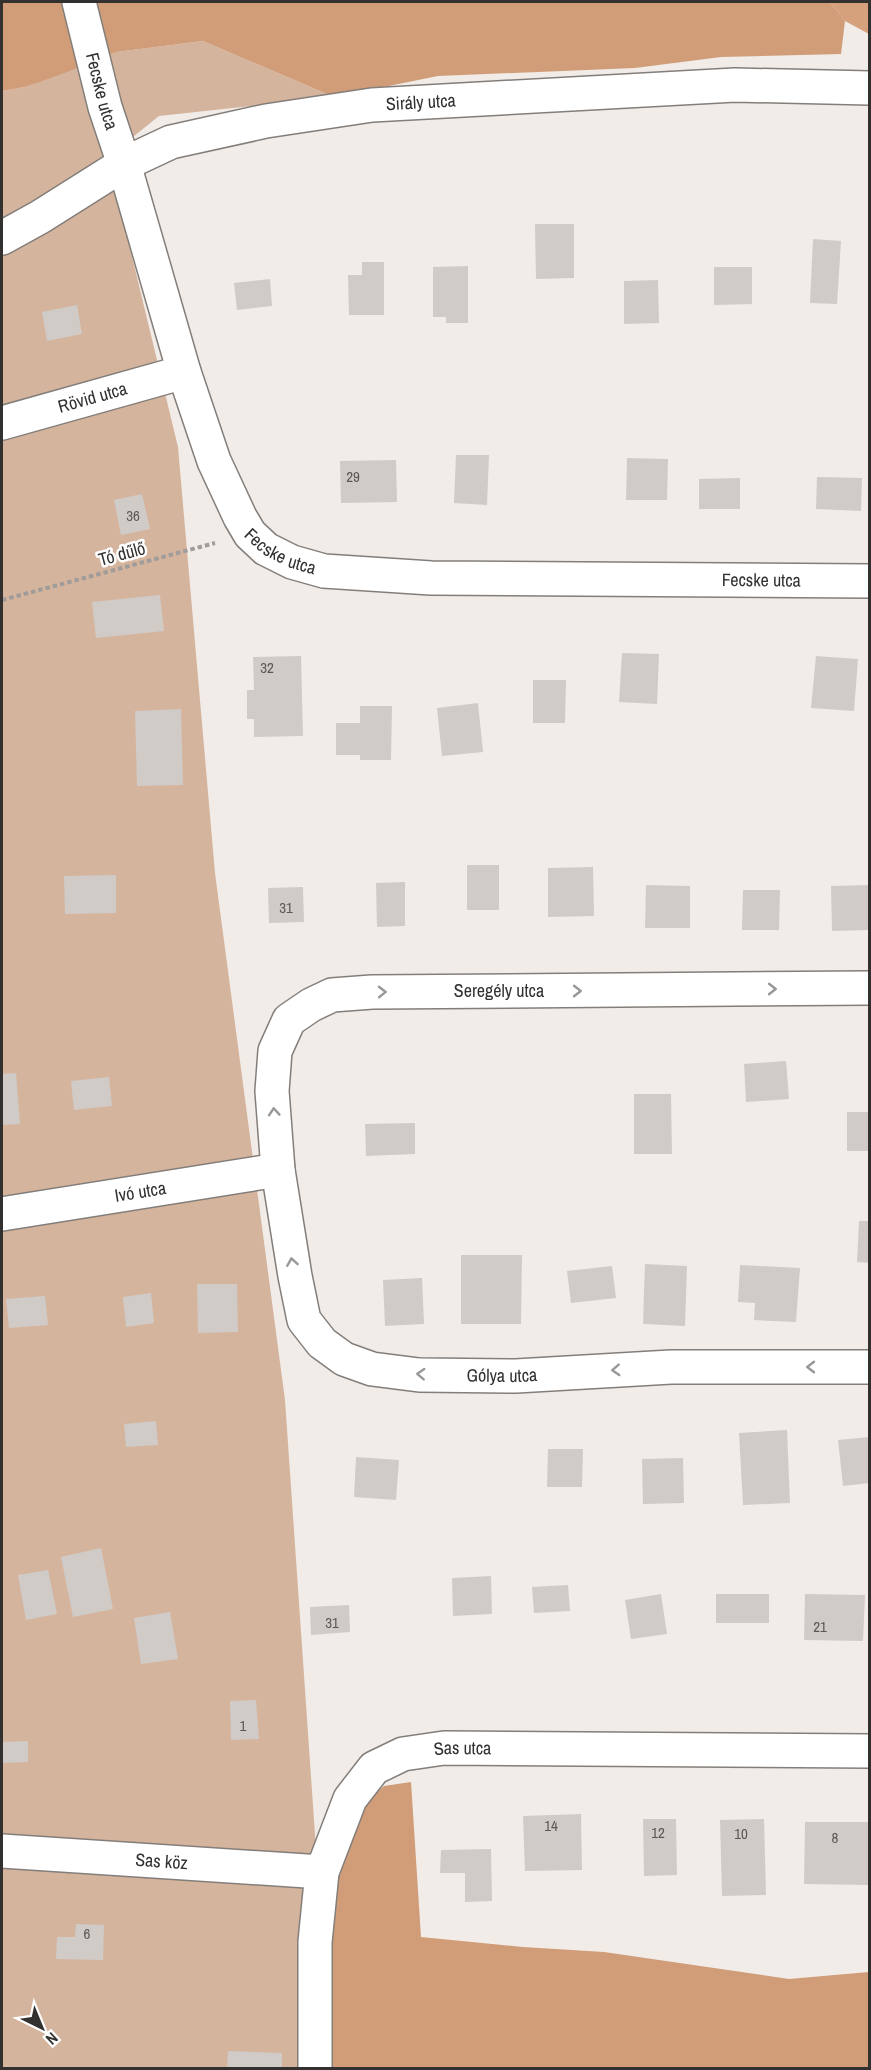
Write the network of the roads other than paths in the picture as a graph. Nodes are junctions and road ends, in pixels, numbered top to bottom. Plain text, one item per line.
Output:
1 (79, 2) edge
2 (870, 88) edge
3 (124, 164) junction
4 (2, 238) edge
5 (184, 372) junction
6 (2, 423) edge
7 (870, 580) edge
8 (870, 988) edge
9 (278, 1170) junction
10 (2, 1214) edge
11 (870, 1367) edge
12 (870, 1751) edge
13 (2, 1851) edge
14 (322, 1872) junction
15 (315, 2068) edge

1 - 3 street, Fecske utca
2 - 3 street, Sirály utca
3 - 4 street, Sirály utca
3 - 5 street, Fecske utca
5 - 6 street, Rövid utca
5 - 7 street, Fecske utca
9 -> 8 street, Seregély utca
9 - 10 street, Ivó utca
11 -> 9 street, Gólya utca
12 - 14 street, Sas utca
13 - 14 street, Sas köz
14 - 15 street, Sas utca

